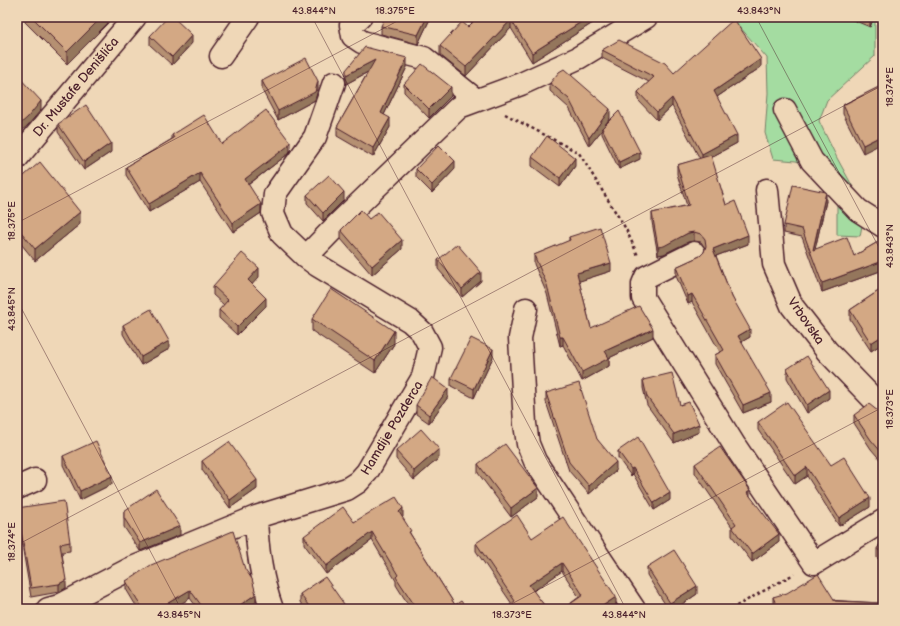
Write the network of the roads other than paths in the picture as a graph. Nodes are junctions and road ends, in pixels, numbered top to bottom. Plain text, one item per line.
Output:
1 (135, 17) edge
2 (248, 17) edge
3 (360, 17) edge
4 (646, 17) edge
5 (221, 56) dead end
6 (334, 83) dead end
7 (476, 100) junction
8 (784, 110) dead end
9 (17, 158) edge
10 (767, 190) dead end
11 (883, 226) edge
12 (694, 253) dead end
13 (306, 257) junction
14 (526, 309) dead end
15 (883, 409) edge
16 (256, 517) junction
17 (883, 521) edge
18 (48, 609) edge
19 (272, 609) edge
20 (634, 609) edge

1 - 9 street, Dr. Mustafe Denišlića
2 - 5 street
3 - 7 street
4 - 7 street
6 - 13 street, Hamdije Pozderca
7 - 13 street
8 - 11 street
10 - 15 street, Vrbovska
12 - 17 street
13 - 16 street, Hamdije Pozderca
14 - 20 street
16 - 18 street, Hamdije Pozderca
16 - 19 street

